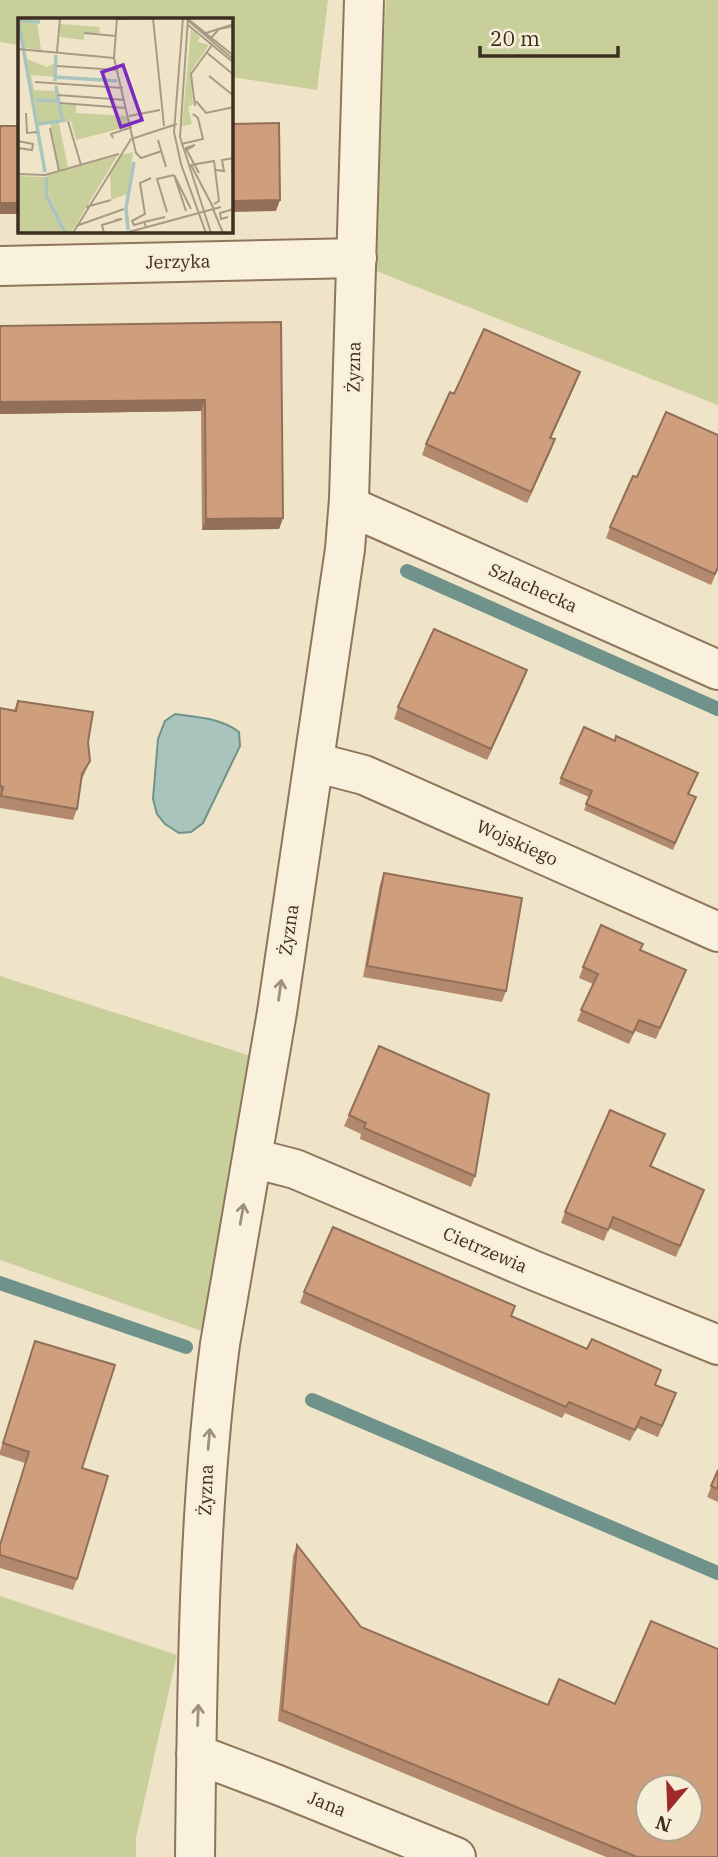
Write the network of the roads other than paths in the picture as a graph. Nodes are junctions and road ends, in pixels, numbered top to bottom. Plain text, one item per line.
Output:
1 (364, 0) edge
2 (357, 258) junction
3 (0, 266) edge
4 (349, 506) junction
5 (718, 670) edge
6 (314, 762) junction
7 (718, 932) edge
8 (251, 1158) junction
9 (718, 1345) edge
10 (196, 1754) junction
11 (195, 1857) edge
12 (456, 1857) edge

1 - 2 street, Żyzna
2 - 3 street, Jerzyka
2 - 4 street, Żyzna
4 - 5 street, Szlachecka
4 - 6 street, Żyzna
6 - 7 street, Wojskiego
8 -> 6 street, Żyzna
8 - 9 street, Cietrzewia
10 -> 8 street, Żyzna
10 - 11 street, Żyzna
10 - 12 street, Jana

